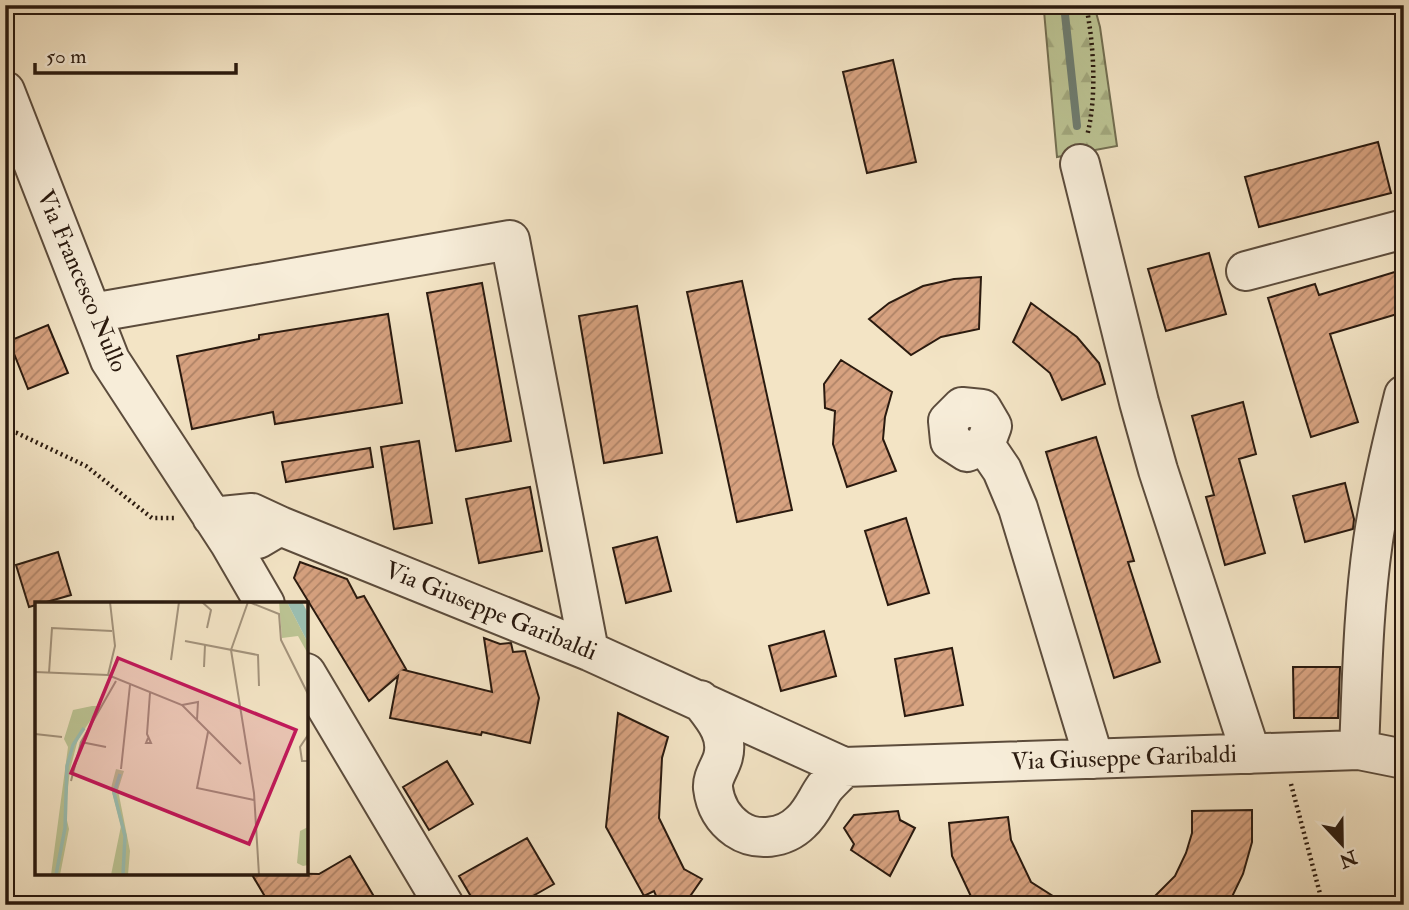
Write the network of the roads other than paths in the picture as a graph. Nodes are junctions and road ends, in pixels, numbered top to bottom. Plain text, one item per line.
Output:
1 (5, 91) edge
2 (1080, 164) road end
3 (1404, 229) edge
4 (1245, 271) dead end
5 (92, 313) junction
6 (1404, 395) edge
7 (985, 445) dead end
8 (212, 516) junction
9 (280, 526) junction
10 (242, 564) junction
11 (264, 602) edge
12 (589, 651) junction
13 (308, 676) edge
14 (700, 700) junction
15 (1359, 750) junction
16 (1267, 753) junction
17 (1094, 759) junction
18 (1404, 759) edge
19 (844, 767) junction
20 (444, 905) edge

1 - 5 street, Via Francesco Nullo
2 - 16 street
3 - 4 street
5 - 8 street, Via Francesco Nullo
5 - 12 street
6 - 15 street
7 - 17 street
8 - 9 street, Via Giuseppe Garibaldi
8 - 10 street, Via Francesco Nullo
9 - 10 street
9 - 12 street, Via Giuseppe Garibaldi
10 - 11 street, Via Francesco Nullo
12 - 14 street, Via Giuseppe Garibaldi
13 - 20 street
14 - 19 street, Via Giuseppe Garibaldi
14 - 19 street
15 - 16 street, Via Giuseppe Garibaldi
15 - 18 street, Via Giuseppe Garibaldi
16 - 17 street, Via Giuseppe Garibaldi
17 - 19 street, Via Giuseppe Garibaldi

